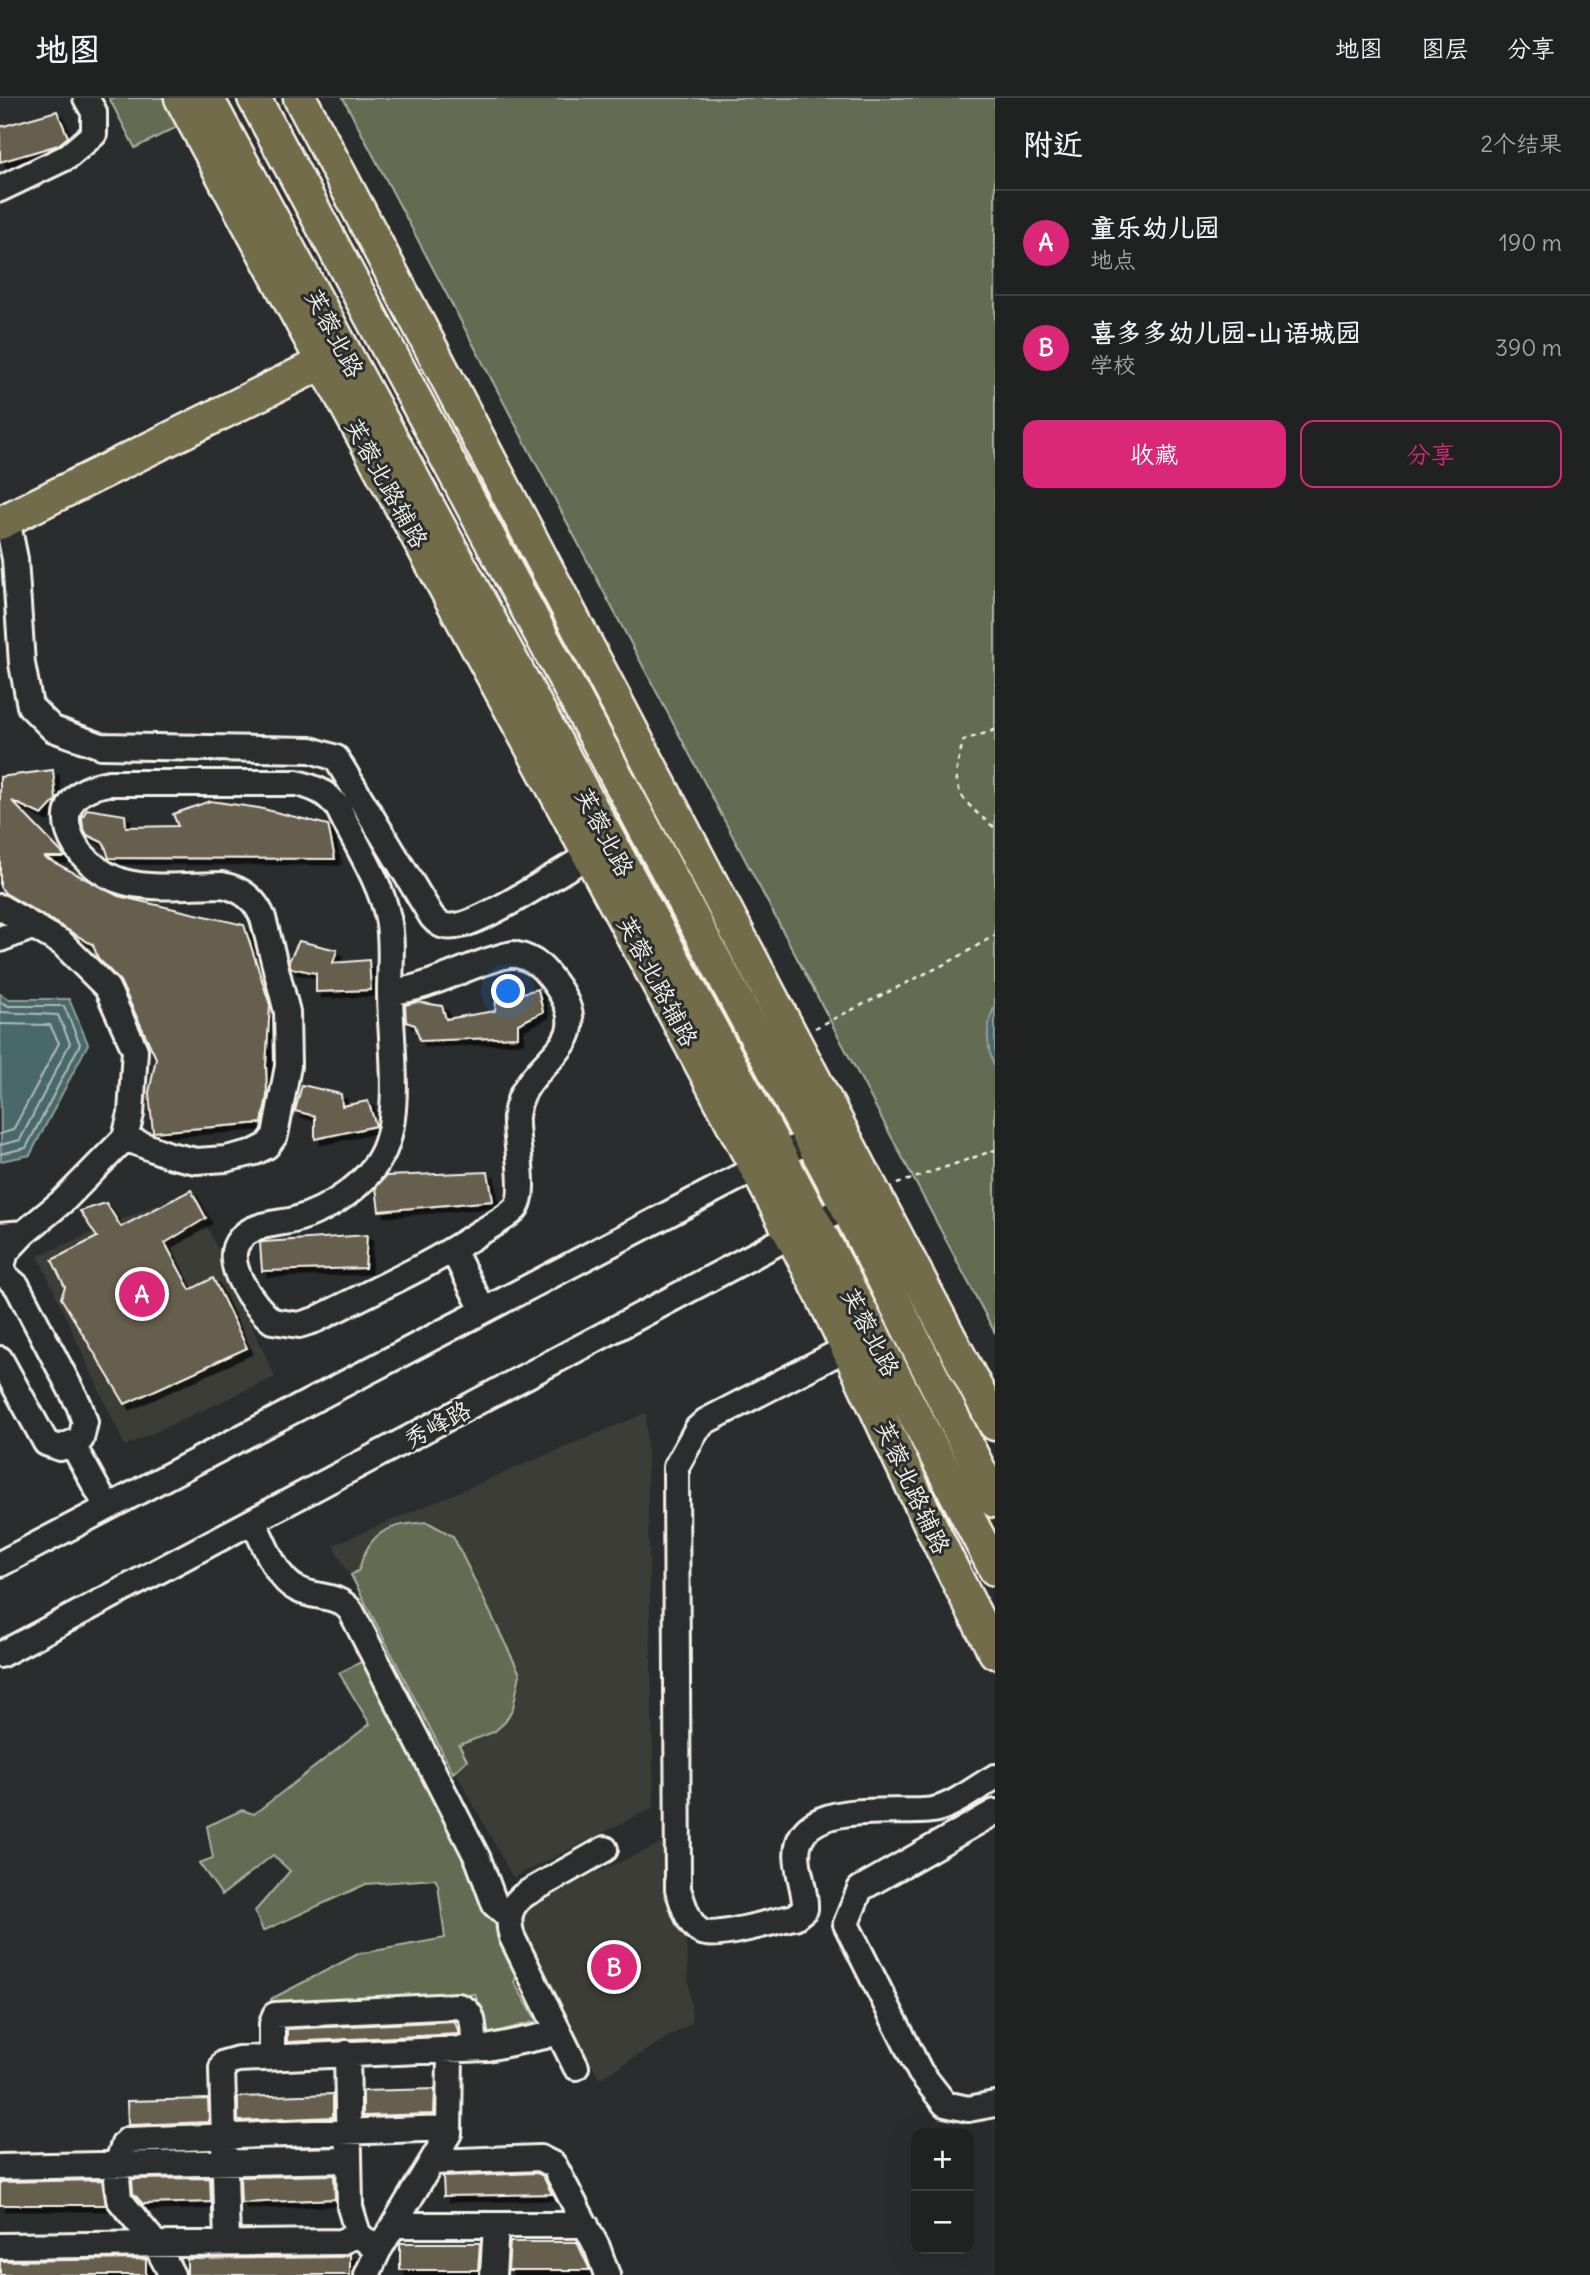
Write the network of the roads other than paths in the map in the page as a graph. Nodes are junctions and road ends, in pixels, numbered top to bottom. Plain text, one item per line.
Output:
1 (86, 98) edge
2 (181, 98) edge
3 (207, 98) edge
4 (254, 98) edge
5 (300, 98) edge
6 (0, 190) edge
7 (322, 363) junction
8 (3, 521) edge
9 (591, 854) junction
10 (0, 907) edge
11 (32, 927) junction
12 (0, 939) edge
13 (390, 992) junction
14 (825, 1132) junction
15 (125, 1138) junction
16 (768, 1162) junction
17 (861, 1199) junction
18 (804, 1231) junction
19 (453, 1250) junction
20 (6, 1253) edge
21 (483, 1310) junction
22 (847, 1348) junction
23 (0, 1359) edge
24 (995, 1424) edge
25 (73, 1445) junction
26 (995, 1501) edge
27 (107, 1507) junction
28 (253, 1521) junction
29 (0, 1564) edge
30 (995, 1569) edge
31 (995, 1652) edge
32 (0, 1656) edge
33 (995, 1777) edge
34 (995, 1812) edge
35 (605, 1849) dead end
36 (509, 1917) junction
37 (557, 2030) junction
38 (462, 2048) junction
39 (347, 2053) junction
40 (272, 2057) junction
41 (576, 2067) dead end
42 (995, 2104) edge
43 (449, 2129) junction
44 (349, 2131) junction
45 (224, 2136) junction
46 (349, 2160) junction
47 (434, 2162) junction
48 (225, 2164) junction
49 (0, 2167) edge
50 (116, 2167) junction
51 (394, 2225) junction
52 (496, 2225) junction
53 (586, 2225) junction
54 (358, 2234) junction
55 (155, 2243) junction
56 (227, 2243) junction
57 (0, 2246) edge
58 (378, 2251) junction
59 (172, 2275) edge
60 (367, 2275) edge
61 (493, 2275) edge
62 (607, 2275) edge

1 - 6 street
2 - 7 main road, 芙蓉北路辅路
3 - 16 main road, 芙蓉北路
4 - 14 main road, 芙蓉北路
5 - 14 main road
7 - 8 main road
7 - 9 main road, 芙蓉北路辅路
8 - 9 street
9 - 16 main road, 芙蓉北路辅路
10 - 11 street
11 - 12 street
11 - 15 street
13 - 15 street
13 - 19 street
13 - 19 street
14 - 16 street
14 - 17 main road, 芙蓉北路
15 - 20 street
16 - 18 main road, 芙蓉北路
16 - 21 street
17 - 18 street, 秀峰路
17 - 24 main road
17 - 26 main road, 芙蓉北路
18 - 22 main road, 芙蓉北路辅路
18 - 28 street, 秀峰路
18 - 30 main road, 芙蓉北路
19 - 21 street
20 - 25 street
21 - 27 street
22 - 31 main road, 芙蓉北路辅路
22 - 33 street
23 - 25 street
25 - 27 street
27 - 29 street
28 - 32 street, 秀峰路
28 - 36 street
34 - 42 street
35 - 36 street
36 - 37 street
37 - 38 street
37 - 41 street
38 - 39 street
38 - 40 street
38 - 43 street
39 - 40 street
39 - 44 street
40 - 45 street
43 - 44 street
43 - 47 street
44 - 45 street
44 - 46 street
45 - 48 street
45 - 50 street
46 - 48 street
46 - 54 street
47 - 51 street
47 - 53 street
48 - 50 street
48 - 56 street
49 - 50 street
50 - 55 street
51 - 52 street
51 - 58 street
52 - 53 street
52 - 61 street
53 - 62 street
54 - 56 street
54 - 58 street
55 - 56 street
55 - 57 street
55 - 59 street
58 - 60 street

